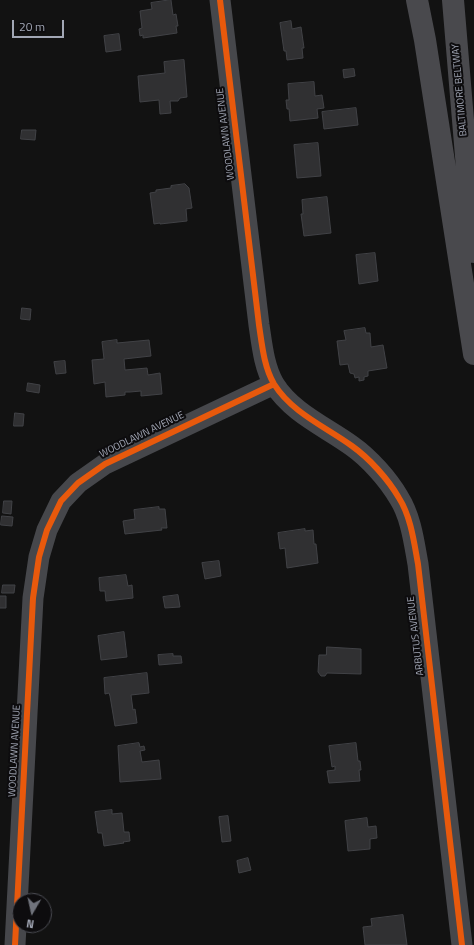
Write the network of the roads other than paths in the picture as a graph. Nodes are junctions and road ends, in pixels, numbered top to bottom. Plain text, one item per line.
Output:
1 (220, 0) edge
2 (417, 0) edge
3 (453, 0) edge
4 (474, 252) edge
5 (474, 354) edge
6 (274, 384) junction
7 (15, 945) edge
8 (462, 945) edge

1 - 6 street, WOODLAWN AVENUE
2 - 5 highway
3 - 4 highway, BALTIMORE BELTWAY
6 - 7 street, WOODLAWN AVENUE
6 - 8 street, ARBUTUS AVENUE

